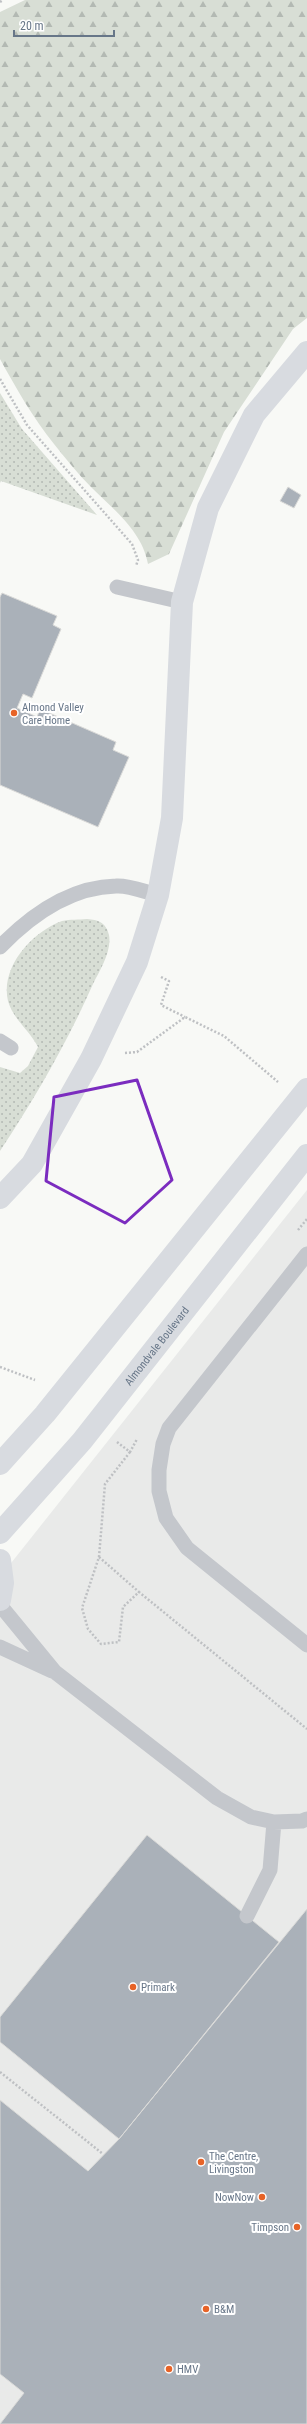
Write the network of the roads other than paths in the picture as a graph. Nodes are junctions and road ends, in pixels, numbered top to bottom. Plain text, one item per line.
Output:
1 (307, 352) edge
2 (124, 588) road end
3 (182, 602) junction
4 (158, 895) junction
5 (0, 947) edge
6 (307, 1089) edge
7 (307, 1155) edge
8 (0, 1198) edge
9 (307, 1254) edge
10 (0, 1464) edge
11 (0, 1533) edge
12 (0, 1560) edge
13 (0, 1600) edge
14 (0, 1605) edge
15 (307, 1645) edge
16 (0, 1647) edge
17 (55, 1672) junction
18 (307, 1819) edge
19 (274, 1822) junction
20 (247, 1916) dead end

1 - 3 street
2 - 3 lane
3 - 4 street
4 - 5 lane
4 - 8 street
6 - 10 street
7 - 11 street, Almondvale Boulevard
9 - 15 lane
12 - 13 street
14 - 17 lane
16 - 17 lane
17 - 19 lane
18 - 19 lane
19 - 20 lane

